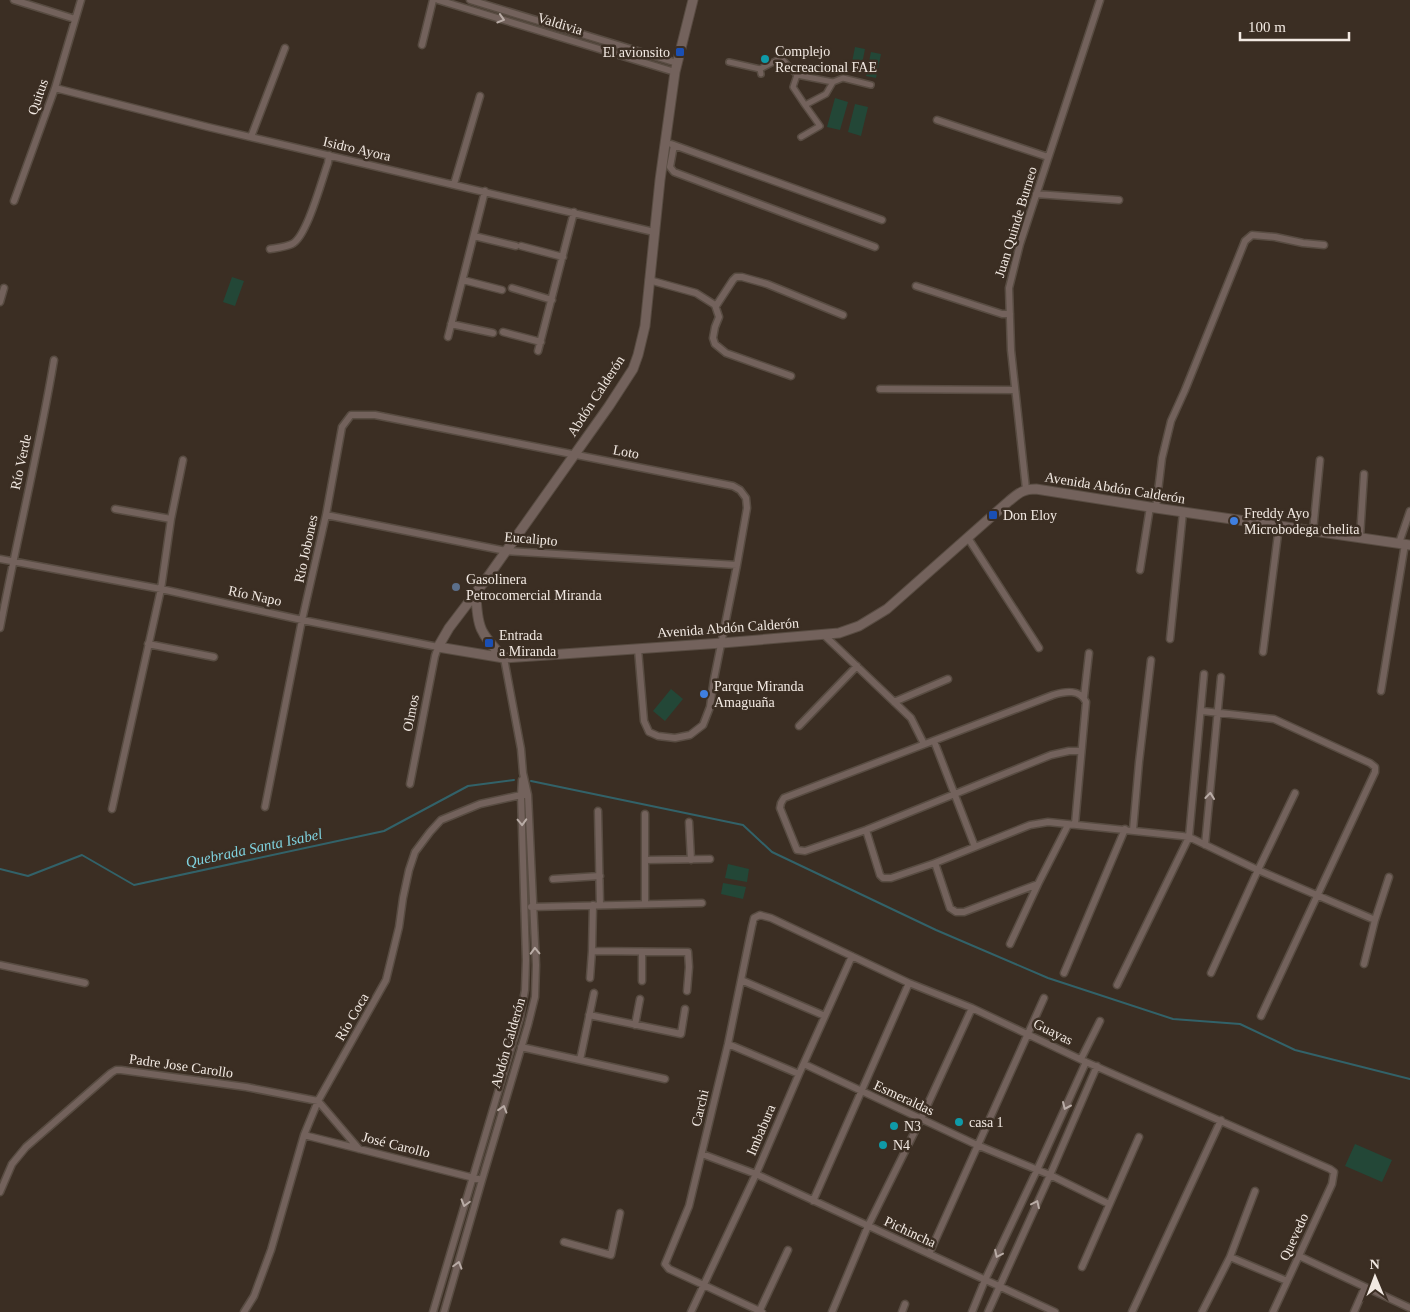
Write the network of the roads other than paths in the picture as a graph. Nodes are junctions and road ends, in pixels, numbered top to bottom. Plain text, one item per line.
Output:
1 (14, 0) edge
2 (81, 0) edge
3 (433, 0) edge
4 (438, 0) edge
5 (470, 0) edge
6 (693, 0) edge
7 (1100, 0) edge
8 (478, 2) junction
9 (475, 11) junction
10 (75, 19) junction
11 (422, 45) dead end
12 (285, 48) dead end
13 (729, 62) dead end
14 (676, 67) junction
15 (797, 75) junction
16 (833, 82) junction
17 (871, 84) dead end
18 (55, 88) junction
19 (480, 96) dead end
20 (805, 105) junction
21 (937, 120) dead end
22 (251, 137) junction
23 (801, 137) dead end
24 (669, 144) junction
25 (330, 155) junction
26 (1048, 157) junction
27 (672, 170) junction
28 (660, 176) junction
29 (454, 184) junction
30 (486, 191) junction
31 (1036, 194) junction
32 (1119, 200) dead end
33 (14, 201) dead end
34 (574, 212) junction
35 (882, 220) dead end
36 (654, 232) junction
37 (474, 236) junction
38 (1324, 246) dead end
39 (875, 247) dead end
40 (270, 249) dead end
41 (563, 257) junction
42 (463, 280) junction
43 (650, 280) junction
44 (916, 286) dead end
45 (4, 288) dead end
46 (512, 288) dead end
47 (502, 290) dead end
48 (552, 300) junction
49 (0, 302) edge
50 (716, 306) junction
51 (1010, 314) junction
52 (843, 315) dead end
53 (451, 324) junction
54 (503, 332) dead end
55 (493, 333) dead end
56 (448, 337) dead end
57 (541, 342) junction
58 (538, 351) dead end
59 (54, 360) dead end
60 (791, 376) dead end
61 (880, 389) dead end
62 (1015, 390) junction
63 (351, 416) joint
64 (574, 455) junction
65 (183, 460) dead end
66 (1320, 460) dead end
67 (1364, 474) dead end
68 (1026, 489) junction
69 (1153, 508) junction
70 (115, 509) dead end
71 (1410, 511) edge
72 (1183, 512) junction
73 (326, 515) junction
74 (171, 519) junction
75 (1279, 526) junction
76 (1313, 530) junction
77 (1360, 537) junction
78 (968, 538) junction
79 (1405, 544) edge
80 (506, 551) junction
81 (0, 559) edge
82 (12, 562) junction
83 (737, 566) junction
84 (1140, 570) dead end
85 (161, 589) junction
86 (476, 594) junction
87 (302, 620) junction
88 (0, 628) edge
89 (824, 635) junction
90 (1170, 639) dead end
91 (722, 643) junction
92 (148, 644) junction
93 (438, 647) junction
94 (1040, 648) dead end
95 (638, 649) junction
96 (1263, 652) dead end
97 (1089, 653) dead end
98 (214, 657) dead end
99 (504, 658) junction
100 (1151, 660) dead end
101 (857, 666) junction
102 (1204, 674) dead end
103 (1221, 677) dead end
104 (948, 679) dead end
105 (1381, 691) dead end
106 (1084, 697) junction
107 (894, 702) junction
108 (1202, 711) junction
109 (1218, 713) junction
110 (799, 726) dead end
111 (934, 741) junction
112 (924, 744) junction
113 (1081, 751) junction
114 (523, 774) junction
115 (410, 784) dead end
116 (1295, 793) dead end
117 (955, 794) junction
118 (521, 795) junction
119 (528, 795) junction
120 (266, 807) dead end
121 (112, 809) dead end
122 (598, 811) dead end
123 (645, 814) dead end
124 (689, 822) dead end
125 (1071, 824) junction
126 (1125, 829) junction
127 (866, 830) junction
128 (1132, 830) junction
129 (1189, 837) junction
130 (1205, 845) junction
131 (975, 847) junction
132 (645, 860) junction
133 (691, 860) junction
134 (710, 860) dead end
135 (935, 863) junction
136 (1258, 870) junction
137 (600, 876) junction
138 (1388, 877) dead end
139 (553, 879) dead end
140 (1038, 884) junction
141 (1317, 896) junction
142 (702, 903) dead end
143 (645, 904) junction
144 (593, 905) junction
145 (600, 905) junction
146 (534, 906) junction
147 (525, 907) junction
148 (760, 915) joint
149 (1375, 920) junction
150 (1010, 944) dead end
151 (592, 951) junction
152 (642, 952) junction
153 (852, 956) junction
154 (1364, 964) dead end
155 (0, 965) edge
156 (1064, 973) dead end
157 (1211, 973) dead end
158 (590, 978) dead end
159 (741, 980) junction
160 (642, 981) dead end
161 (85, 983) dead end
162 (909, 983) junction
163 (1118, 985) dead end
164 (687, 991) dead end
165 (594, 993) dead end
166 (1044, 998) dead end
167 (640, 999) dead end
168 (685, 1008) dead end
169 (972, 1008) junction
170 (590, 1015) junction
171 (825, 1016) junction
172 (1261, 1016) dead end
173 (1100, 1022) dead end
174 (635, 1025) junction
175 (1028, 1033) junction
176 (728, 1044) junction
177 (522, 1047) junction
178 (580, 1060) junction
179 (1084, 1061) junction
180 (804, 1064) junction
181 (1097, 1066) junction
182 (799, 1074) junction
183 (665, 1079) dead end
184 (862, 1092) junction
185 (318, 1101) junction
186 (922, 1119) junction
187 (1221, 1120) junction
188 (304, 1135) junction
189 (1139, 1137) dead end
190 (977, 1145) junction
191 (359, 1149) junction
192 (702, 1154) junction
193 (1037, 1170) junction
194 (1334, 1172) joint
195 (756, 1174) junction
196 (1050, 1176) junction
197 (472, 1177) junction
198 (482, 1180) junction
199 (1255, 1191) dead end
200 (0, 1192) edge
201 (813, 1201) junction
202 (1109, 1204) junction
203 (620, 1213) dead end
204 (868, 1226) junction
205 (564, 1242) dead end
206 (788, 1250) dead end
207 (929, 1254) junction
208 (1299, 1256) junction
209 (1230, 1257) junction
210 (1082, 1267) dead end
211 (985, 1280) junction
212 (1287, 1281) junction
213 (703, 1285) junction
214 (998, 1286) junction
215 (1365, 1287) junction
216 (905, 1304) dead end
217 (1410, 1308) edge
218 (244, 1312) edge
219 (433, 1312) edge
220 (444, 1312) edge
221 (691, 1312) edge
222 (760, 1312) edge
223 (832, 1312) edge
224 (902, 1312) edge
225 (972, 1312) edge
226 (988, 1312) edge
227 (1055, 1312) edge
228 (1132, 1312) edge
229 (1202, 1312) edge
230 (1273, 1312) edge
231 (1354, 1312) edge

1 - 10 street
2 - 10 street, Quitus
3 - 11 street
4 - 9 street, Valdivia
5 - 8 street, Valdivia
6 - 14 street, Abdón Calderón
7 - 26 street, Juan Quinde Burneo
8 - 9 street
8 - 14 street, Valdivia
9 -> 14 street, Valdivia
10 - 18 street, Quitus
12 - 22 street
13 - 15 street
14 - 24 street, Abdón Calderón
15 - 16 street
15 - 20 street
16 - 17 street
16 - 20 street
18 - 22 street, Isidro Ayora
18 - 33 street, Quitus
19 - 29 street
20 - 23 street
21 - 26 street
22 - 25 street, Isidro Ayora
24 - 27 street
24 - 28 street, Abdón Calderón
24 - 35 street
25 - 29 street, Isidro Ayora
25 - 40 street
26 - 31 street, Juan Quinde Burneo
27 - 28 street
27 - 39 street
28 - 36 street, Abdón Calderón
29 - 30 street, Isidro Ayora
30 - 34 street, Isidro Ayora
30 - 37 street
31 - 32 street
31 - 51 street, Juan Quinde Burneo
34 - 36 street, Isidro Ayora
34 - 41 street
36 - 43 street, Abdón Calderón
37 - 41 street
37 - 42 street
38 - 69 street
41 - 48 street
42 - 47 street
42 - 53 street
43 - 50 street
43 - 64 street, Abdón Calderón
44 - 51 street
45 - 49 street
46 - 48 street
48 - 57 street
50 - 52 street
50 - 60 street
51 - 62 street, Juan Quinde Burneo
53 - 55 street
53 - 56 street
54 - 57 street
57 - 58 street
59 - 82 street, Río Verde
61 - 62 street
62 - 68 street, Juan Quinde Burneo
63 - 64 street, Loto
63 - 73 street, Río Jobones
64 - 80 street, Abdón Calderón
64 - 83 street, Loto
65 - 74 street
66 - 76 street
67 - 77 street
68 - 69 street, Avenida Abdón Calderón
68 - 78 street, Avenida Abdón Calderón
69 - 72 street, Avenida Abdón Calderón
69 - 84 street
70 - 74 street
71 - 79 street
72 - 75 street, Avenida Abdón Calderón
72 - 90 street
73 - 80 street, Eucalipto
73 - 87 street, Río Jobones
74 - 85 street
75 - 76 street, Avenida Abdón Calderón
75 - 96 street
76 - 77 street, Avenida Abdón Calderón
77 - 79 street, Avenida Abdón Calderón
78 - 89 street, Avenida Abdón Calderón
78 - 94 street
79 - 105 street
80 - 83 street, Eucalipto
80 - 86 street, Abdón Calderón
81 - 82 street, Río Napo
82 - 85 street, Río Napo
82 - 88 street, Río Verde
83 - 91 street, Loto
85 - 87 street, Río Napo
85 - 92 street
86 - 93 street, Abdón Calderón
86 - 99 street
87 - 93 street, Río Napo
87 - 120 street, Río Jobones
89 - 91 street, Avenida Abdón Calderón
89 - 101 street
91 - 95 street, Avenida Abdón Calderón
91 - 95 street, Loto
92 - 98 street
92 - 121 street
93 - 99 street, Río Napo
93 - 115 street, Olmos
95 - 99 street, Avenida Abdón Calderón
97 - 106 street
99 - 114 street, Abdón Calderón
100 - 128 street
101 - 107 street
101 - 110 street
102 - 108 street
103 - 109 street
104 - 107 street
106 - 111 street
106 - 113 street
107 - 112 street
108 - 109 street
108 - 129 street
130 -> 109 street
109 - 141 street
111 - 112 street
111 - 117 street
112 - 127 street
113 - 117 street
113 - 125 street
114 - 118 street, Abdón Calderón
114 - 119 street, Abdón Calderón
116 - 136 street
117 - 127 street
117 - 131 street
118 - 119 street, Río Coca
118 -> 147 street, Abdón Calderón
118 - 185 street, Río Coca
119 - 146 street, Abdón Calderón
122 - 137 street
123 - 132 street
124 - 133 street
125 - 126 street
125 - 131 street
125 - 140 street
126 - 128 street
126 - 156 street
127 - 135 street
128 - 129 street
129 - 130 street
129 - 163 street
130 - 136 street
131 - 135 street
132 - 133 street
132 - 143 street
133 - 134 street
135 - 140 street
136 - 141 street
136 - 157 street
137 - 139 street
137 - 145 street
138 - 149 street
140 - 150 street
141 - 149 street
141 - 172 street
142 - 143 street
143 - 145 street
144 - 145 street
144 - 146 street
144 - 151 street
146 - 147 street
177 -> 146 street, Abdón Calderón
147 - 197 street, Abdón Calderón
148 - 153 street, Guayas
148 - 159 street, Carchi
149 - 154 street
151 - 152 street
151 - 158 street
152 - 160 street
152 - 164 street
153 - 162 street, Guayas
153 - 171 street, Imbabura
155 - 161 street
159 - 171 street
159 - 176 street, Carchi
162 - 169 street, Guayas
162 - 184 street
165 - 170 street
166 - 175 street
167 - 174 street
168 - 174 street
169 - 175 street, Guayas
169 - 186 street
170 - 174 street
170 - 178 street
171 - 180 street, Imbabura
173 - 179 street
175 - 179 street, Guayas
175 - 190 street
176 - 182 street
176 - 192 street, Carchi
177 - 178 street
198 -> 177 street, Abdón Calderón
178 - 183 street
179 - 181 street, Guayas
179 -> 193 street
180 - 182 street, Imbabura
180 - 184 street, Esmeraldas
181 - 187 street, Guayas
181 - 196 street
182 - 195 street, Imbabura
184 - 186 street, Esmeraldas
184 - 201 street
185 - 188 street, Río Coca
185 - 191 street
185 - 200 street, Padre Jose Carollo
186 - 190 street, Esmeraldas
186 - 204 street
187 - 194 street, Guayas
187 - 228 street
188 - 191 street, José Carollo
188 - 218 street, Río Coca
189 - 202 street
190 - 193 street, Esmeraldas
190 - 207 street
191 - 197 street, José Carollo
192 - 195 street, Pichincha
192 - 213 street, Carchi
193 - 196 street
193 -> 211 street
194 - 208 street, Quevedo
195 - 201 street, Pichincha
195 - 213 street, Imbabura
196 - 202 street
214 -> 196 street
197 - 198 street, José Carollo
197 -> 219 street, Abdón Calderón
220 -> 198 street, Abdón Calderón
199 - 209 street
201 - 204 street, Pichincha
202 - 210 street
203 - 205 street
204 - 207 street, Pichincha
204 - 223 street
206 - 222 street
207 - 211 street, Pichincha
208 - 212 street, Quevedo
208 - 215 street
209 - 212 street
209 - 229 street
211 - 214 street, Pichincha
211 - 225 street
212 - 230 street, Quevedo
213 - 221 street, Imbabura
213 - 222 street
214 - 226 street
214 - 227 street, Pichincha
215 - 217 street
215 - 231 street
216 - 224 street

